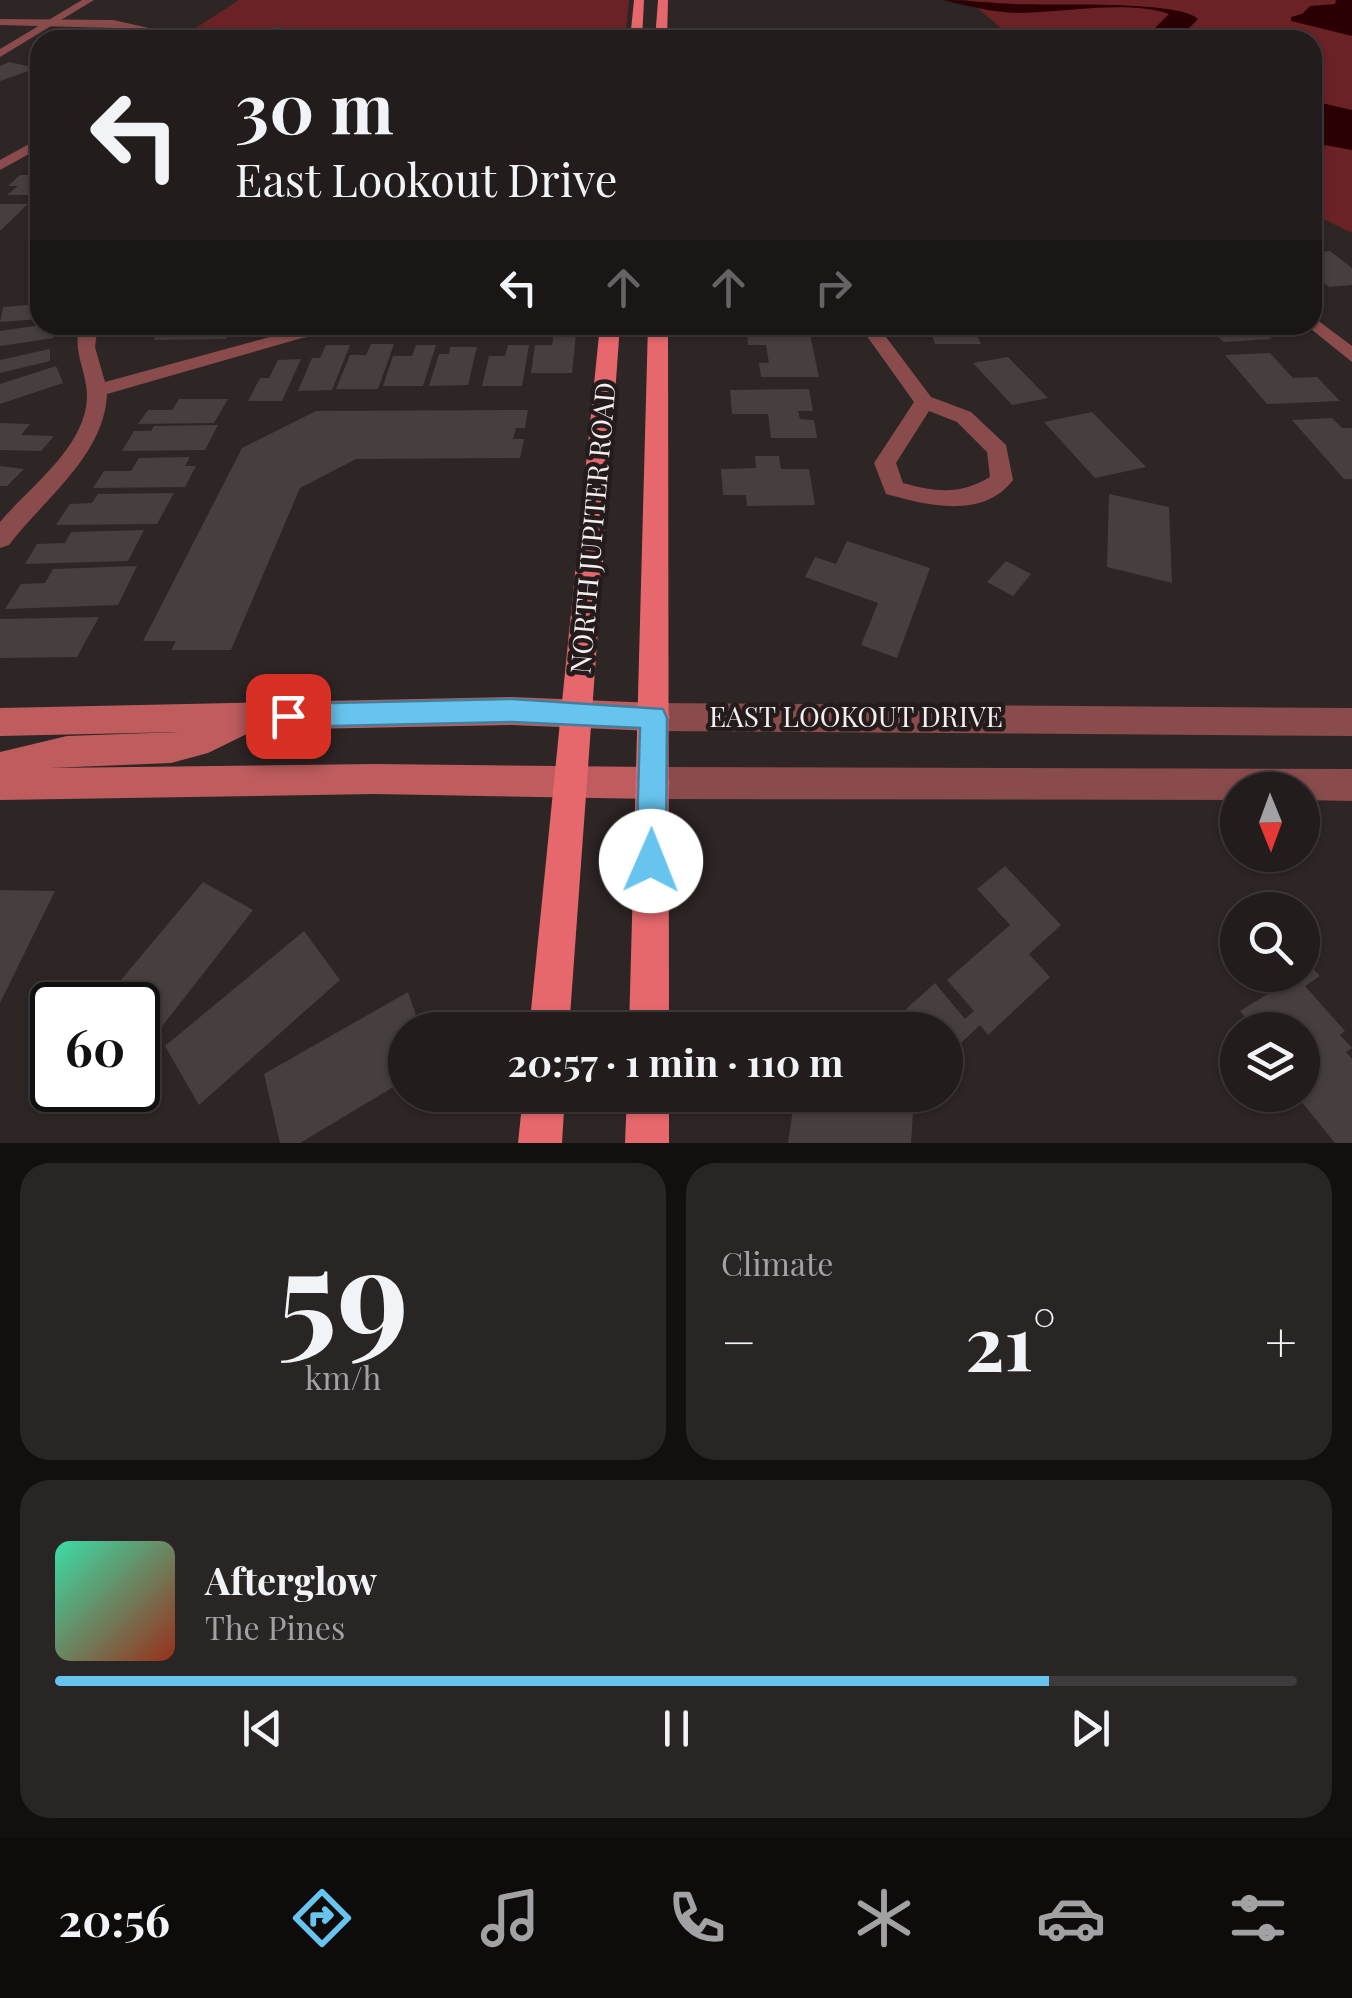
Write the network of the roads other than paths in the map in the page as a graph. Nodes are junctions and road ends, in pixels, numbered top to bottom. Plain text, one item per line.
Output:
1 (88, 0) edge
2 (639, 0) edge
3 (663, 0) edge
4 (638, 19) junction
5 (662, 19) junction
6 (0, 25) edge
7 (52, 25) junction
8 (43, 30) edge
9 (88, 30) edge
10 (153, 30) edge
11 (637, 30) edge
12 (661, 30) edge
13 (30, 37) edge
14 (0, 54) edge
15 (30, 148) edge
16 (0, 166) edge
17 (1322, 330) edge
18 (87, 335) edge
19 (293, 335) edge
20 (609, 335) edge
21 (658, 335) edge
22 (875, 335) edge
23 (1352, 356) edge
24 (99, 390) junction
25 (924, 402) junction
26 (0, 540) edge
27 (251, 716) junction
28 (576, 716) junction
29 (654, 718) junction
30 (0, 722) edge
31 (1352, 722) edge
32 (0, 767) edge
33 (570, 780) junction
34 (653, 783) junction
35 (0, 784) edge
36 (1352, 784) edge
37 (551, 1012) edge
38 (649, 1012) edge
39 (543, 1112) edge
40 (648, 1112) edge
41 (540, 1143) edge
42 (647, 1143) edge

1 - 7 street
2 - 4 main road
3 - 5 main road
4 - 5 main road
4 - 11 main road
5 - 12 main road
6 - 7 street
7 - 8 street
7 - 9 street
7 - 10 street
13 - 14 street
15 - 16 street
17 - 23 street
18 - 24 street
19 - 24 street
20 - 28 main road, NORTH JUPITER ROAD
21 - 29 main road, NORTH JUPITER ROAD
22 - 25 street
24 - 26 street
25 - 25 street
27 - 28 main road, EAST LOOKOUT DRIVE
27 - 30 main road, EAST LOOKOUT DRIVE
27 - 32 main road
28 - 29 main road, EAST LOOKOUT DRIVE
28 - 33 main road, NORTH JUPITER ROAD
29 - 31 street, EAST LOOKOUT DRIVE
29 - 34 main road, NORTH JUPITER ROAD
33 - 34 main road
33 - 35 main road
33 - 37 main road, NORTH JUPITER ROAD
34 - 36 street
34 - 38 main road, NORTH JUPITER ROAD
39 - 41 main road
40 - 42 main road

